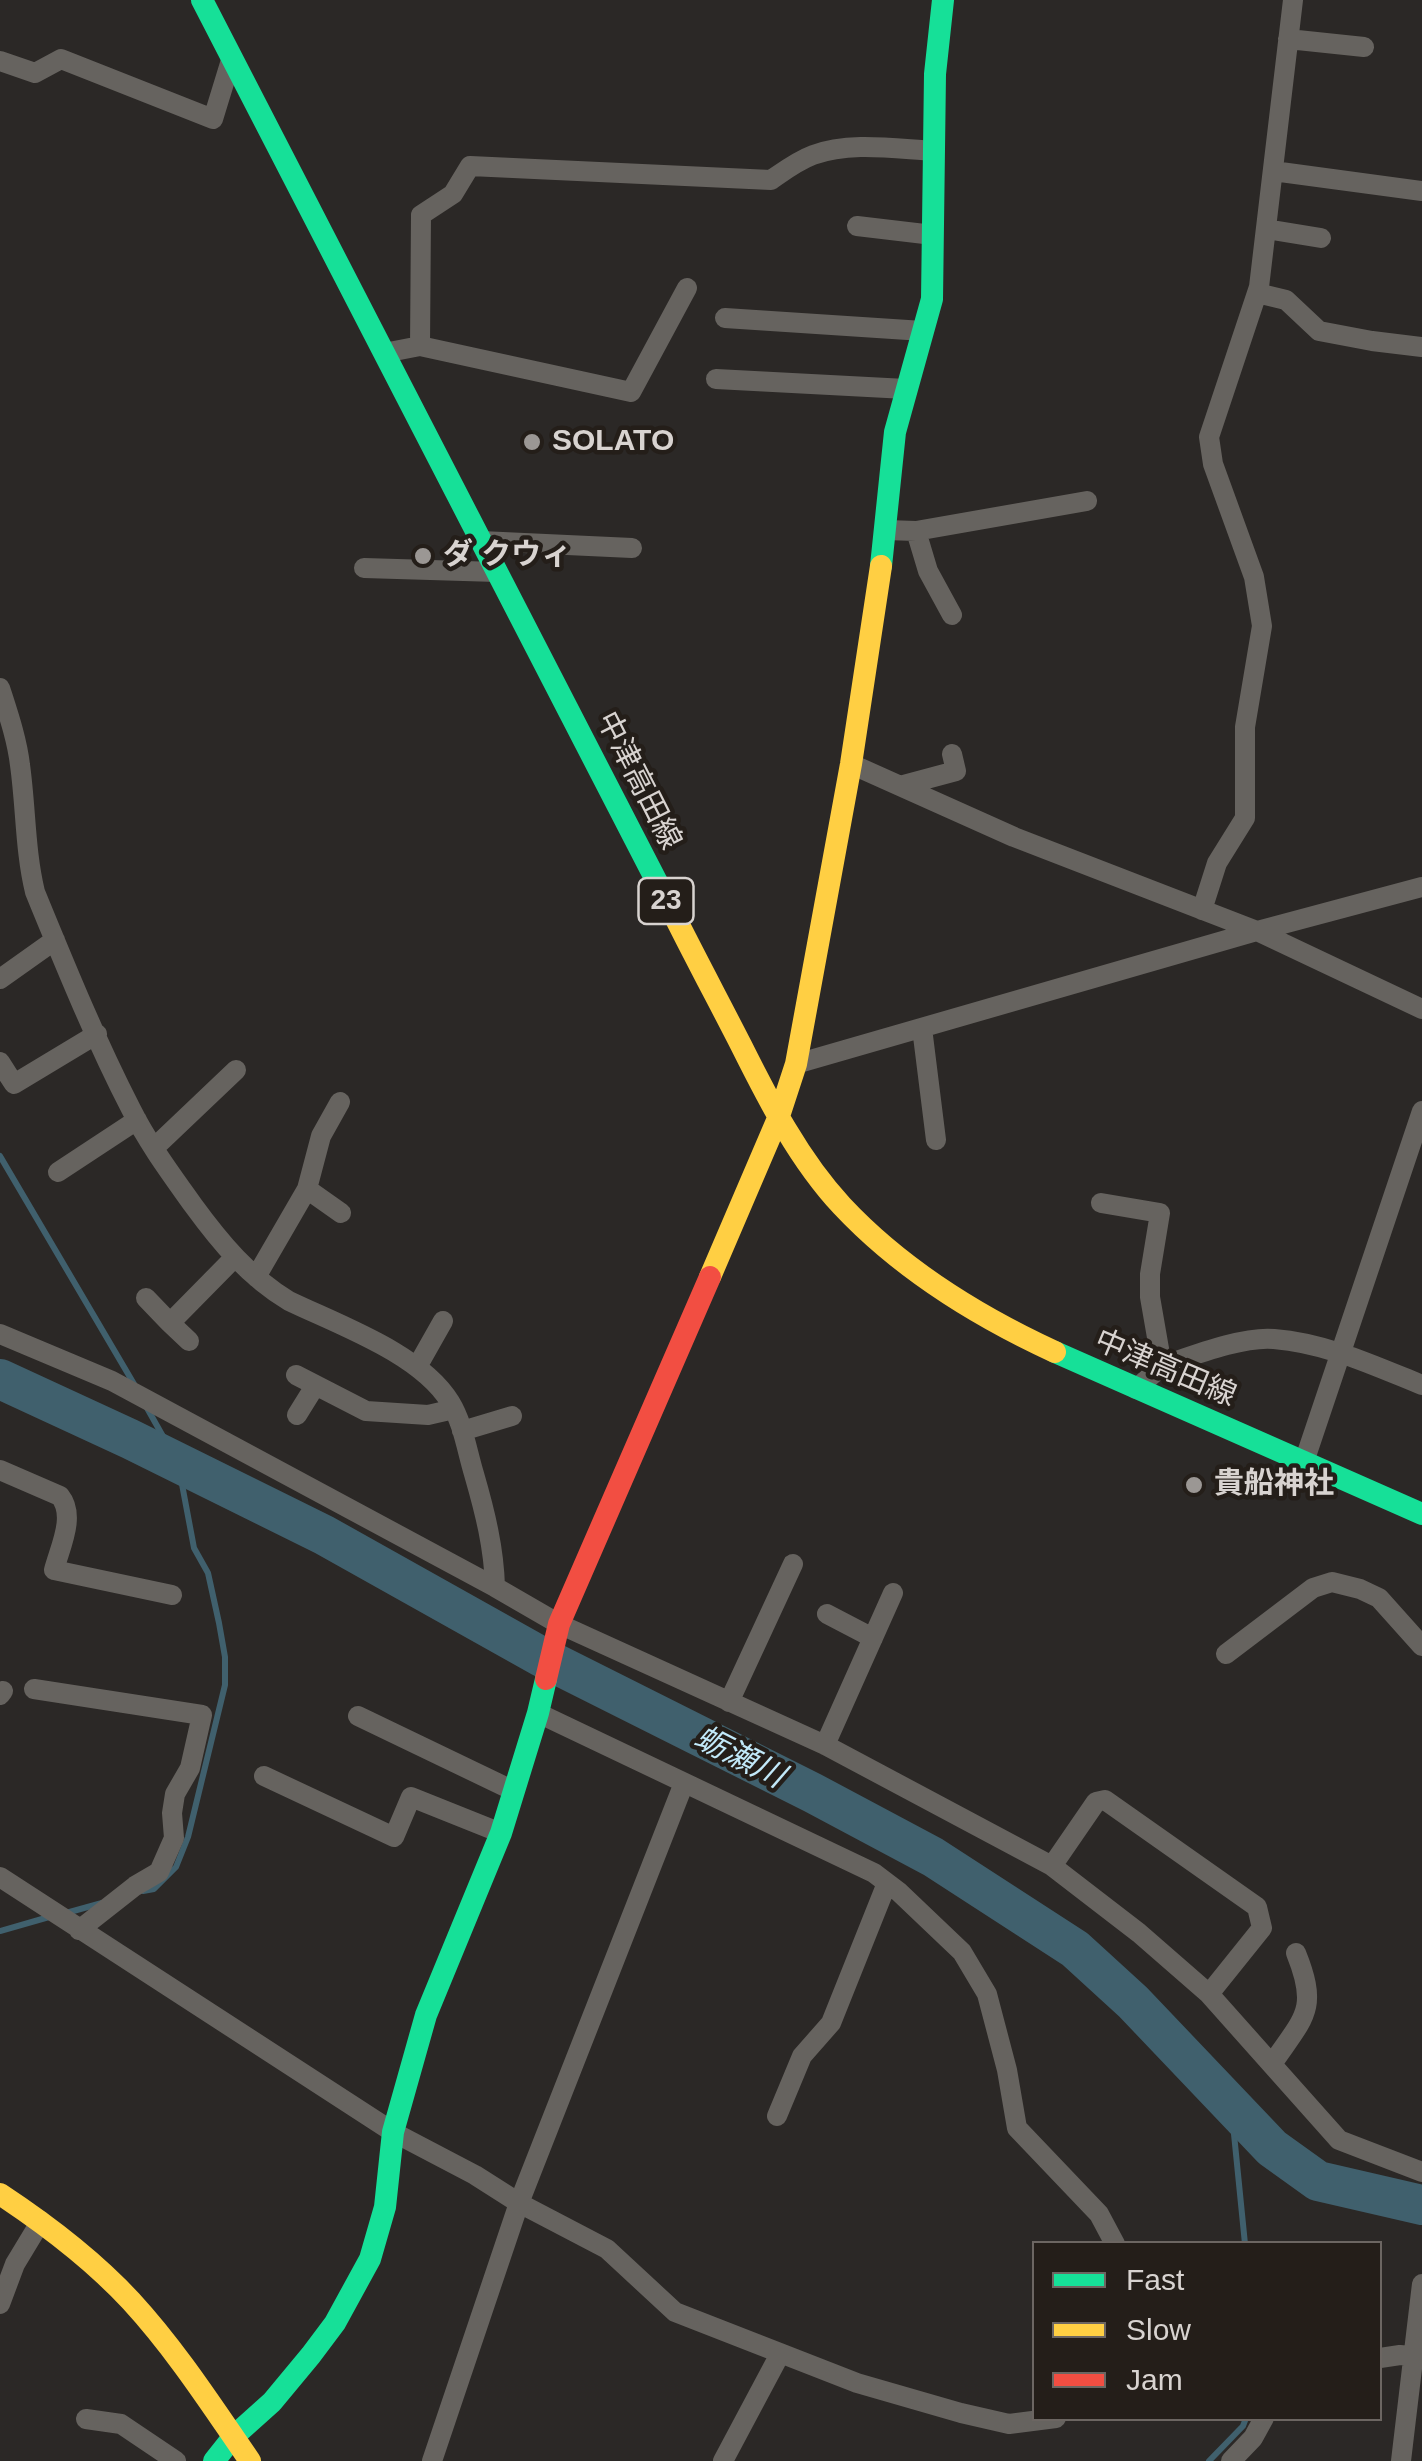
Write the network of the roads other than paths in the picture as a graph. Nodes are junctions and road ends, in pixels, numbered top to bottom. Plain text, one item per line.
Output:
1 (202, 0) edge
2 (943, 0) edge
3 (1292, 0) edge
4 (1288, 40) junction
5 (1364, 47) dead end
6 (232, 57) junction
7 (0, 61) edge
8 (934, 151) junction
9 (1272, 171) junction
10 (1422, 191) edge
11 (857, 226) dead end
12 (1266, 229) junction
13 (933, 234) junction
14 (1321, 238) dead end
15 (687, 288) dead end
16 (1257, 292) junction
17 (725, 318) dead end
18 (923, 331) junction
19 (420, 346) junction
20 (1422, 347) edge
21 (384, 352) junction
22 (716, 379) dead end
23 (906, 389) junction
24 (1086, 501) dead end
25 (886, 530) junction
26 (916, 531) junction
27 (480, 541) junction
28 (632, 548) dead end
29 (364, 568) dead end
30 (497, 572) junction
31 (952, 615) dead end
32 (0, 688) edge
33 (952, 754) dead end
34 (851, 764) junction
35 (900, 786) junction
36 (1422, 887) edge
37 (1202, 910) junction
38 (1257, 931) junction
39 (55, 940) junction
40 (0, 979) edge
41 (1422, 1009) edge
42 (922, 1028) junction
43 (97, 1034) junction
44 (0, 1062) edge
45 (796, 1064) junction
46 (236, 1070) dead end
47 (340, 1102) dead end
48 (1422, 1112) edge
49 (779, 1116) junction
50 (137, 1120) junction
51 (936, 1140) dead end
52 (154, 1148) junction
53 (58, 1172) dead end
54 (307, 1189) junction
55 (1102, 1203) dead end
56 (341, 1213) dead end
57 (235, 1258) junction
58 (256, 1277) junction
59 (146, 1298) dead end
60 (444, 1320) dead end
61 (170, 1323) junction
62 (0, 1334) edge
63 (188, 1341) dead end
64 (1340, 1352) junction
65 (1162, 1366) junction
66 (418, 1367) junction
67 (296, 1375) dead end
68 (1422, 1385) edge
69 (315, 1386) junction
70 (1136, 1389) junction
71 (454, 1409) junction
72 (297, 1415) dead end
73 (512, 1416) dead end
74 (462, 1431) junction
75 (1304, 1462) junction
76 (0, 1470) edge
77 (1422, 1514) edge
78 (793, 1564) dead end
79 (495, 1587) junction
80 (893, 1593) dead end
81 (172, 1596) dead end
82 (826, 1614) dead end
83 (558, 1628) junction
84 (873, 1638) junction
85 (1422, 1646) edge
86 (1226, 1654) dead end
87 (34, 1689) dead end
88 (730, 1702) junction
89 (539, 1707) junction
90 (358, 1716) dead end
91 (826, 1745) junction
92 (264, 1776) dead end
93 (684, 1783) junction
94 (514, 1790) junction
95 (501, 1833) junction
96 (1052, 1866) junction
97 (0, 1877) edge
98 (887, 1882) junction
99 (79, 1930) junction
100 (1296, 1953) dead end
101 (1209, 1994) junction
102 (1272, 2064) junction
103 (777, 2116) dead end
104 (393, 2132) junction
105 (1422, 2172) edge
106 (0, 2194) edge
107 (519, 2203) junction
108 (41, 2221) junction
109 (1113, 2241) edge
110 (1422, 2284) edge
111 (0, 2304) edge
112 (780, 2354) junction
113 (1418, 2356) edge
114 (1382, 2358) edge
115 (86, 2418) dead end
116 (1032, 2421) edge
117 (1262, 2421) edge
118 (234, 2437) junction
119 (176, 2461) edge
120 (214, 2461) edge
121 (250, 2461) edge
122 (432, 2461) edge
123 (724, 2461) edge
124 (1231, 2461) edge
125 (1401, 2461) edge

1 - 6 street, 中津高田線 / 23
2 - 8 street
3 - 4 street
4 - 5 street
4 - 9 street
6 - 7 street
6 - 21 street, 中津高田線 / 23
8 - 13 street
8 - 19 street
9 - 10 street
9 - 12 street
11 - 13 street
12 - 14 street
12 - 16 street
13 - 18 street
15 - 19 street
16 - 20 street
16 - 37 street
17 - 18 street
18 - 23 street
19 - 21 street
21 - 27 street, 中津高田線 / 23
22 - 23 street
23 - 25 street
24 - 26 street
25 - 26 street
25 - 34 street
26 - 31 street
27 - 28 street
27 - 30 street, 中津高田線 / 23
29 - 30 street
30 - 49 street, 中津高田線 / 23
32 - 39 street
33 - 35 street
34 - 35 street
34 - 45 street
35 - 37 street
36 - 38 street
37 - 38 street
38 - 41 street
38 - 42 street
39 - 40 street
39 - 43 street
42 - 45 street
42 - 51 street
43 - 44 street
43 - 50 street
45 - 49 street
46 - 52 street
47 - 54 street
48 - 64 street
49 - 70 street, 中津高田線 / 23
49 - 83 street
50 - 52 street
50 - 53 street
52 - 57 street
54 - 56 street
54 - 58 street
55 - 65 street
57 - 58 street
57 - 61 street
58 - 66 street
59 - 61 street
60 - 66 street
61 - 63 street
62 - 79 street
64 - 65 street
64 - 68 street
64 - 75 street
65 - 70 street
66 - 71 street
67 - 69 street
69 - 71 street
69 - 72 street
70 - 75 street, 中津高田線 / 23
71 - 74 street
73 - 74 street
74 - 79 street
75 - 77 street, 中津高田線 / 23
76 - 81 street
78 - 88 street
79 - 83 street
80 - 84 street
82 - 84 street
83 - 88 street
83 - 89 street
84 - 91 street
85 - 86 street
87 - 99 street
88 - 91 street
89 - 93 street
89 - 94 street
90 - 94 street
91 - 96 street
92 - 95 street
93 - 98 street
93 - 107 street
94 - 95 street
95 - 104 street
96 - 101 street
96 - 101 street
97 - 99 street
98 - 103 street
98 - 109 street
99 - 104 street
100 - 102 street
101 - 102 street
102 - 105 street
104 - 107 street
104 - 118 street
106 - 108 street
107 - 112 street
107 - 122 street
108 - 111 street
108 - 118 street
110 - 113 street
112 - 116 street
112 - 123 street
113 - 114 street
113 - 125 street
115 - 119 street
117 - 124 street
118 - 120 street
118 - 121 street

